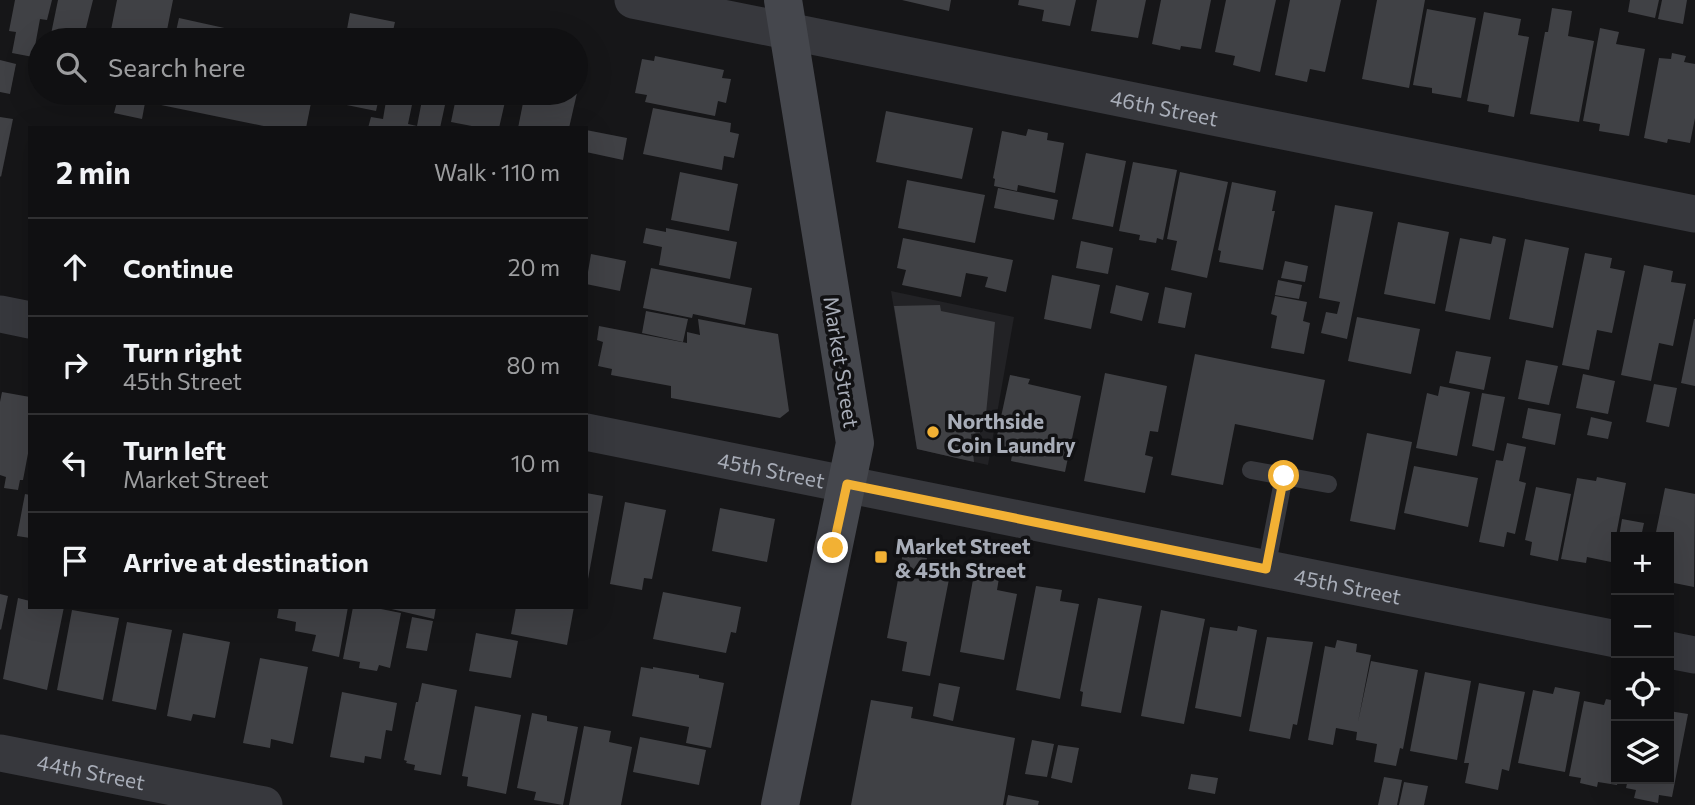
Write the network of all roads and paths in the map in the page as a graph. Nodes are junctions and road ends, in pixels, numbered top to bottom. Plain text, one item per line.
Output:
1 (633, 0) edge
2 (786, 16) edge
3 (1695, 214) edge
4 (0, 314) edge
5 (28, 320) edge
6 (588, 432) edge
7 (1251, 470) dead end
8 (1284, 476) junction
9 (847, 484) junction
10 (1328, 484) dead end
11 (1266, 569) junction
12 (1611, 638) edge
13 (1674, 651) edge
14 (1695, 655) edge
15 (0, 754) edge
16 (262, 805) edge
17 (780, 805) edge

1 - 2 street, 46th Street
2 - 3 street, 46th Street
2 - 9 street, Market Street
4 - 5 street
6 - 9 street, 45th Street
7 - 8 lane
8 - 10 lane
8 - 11 lane
9 - 11 street, 45th Street
9 - 17 street, Market Street
11 - 12 street, 45th Street
13 - 14 street
15 - 16 street, 44th Street

